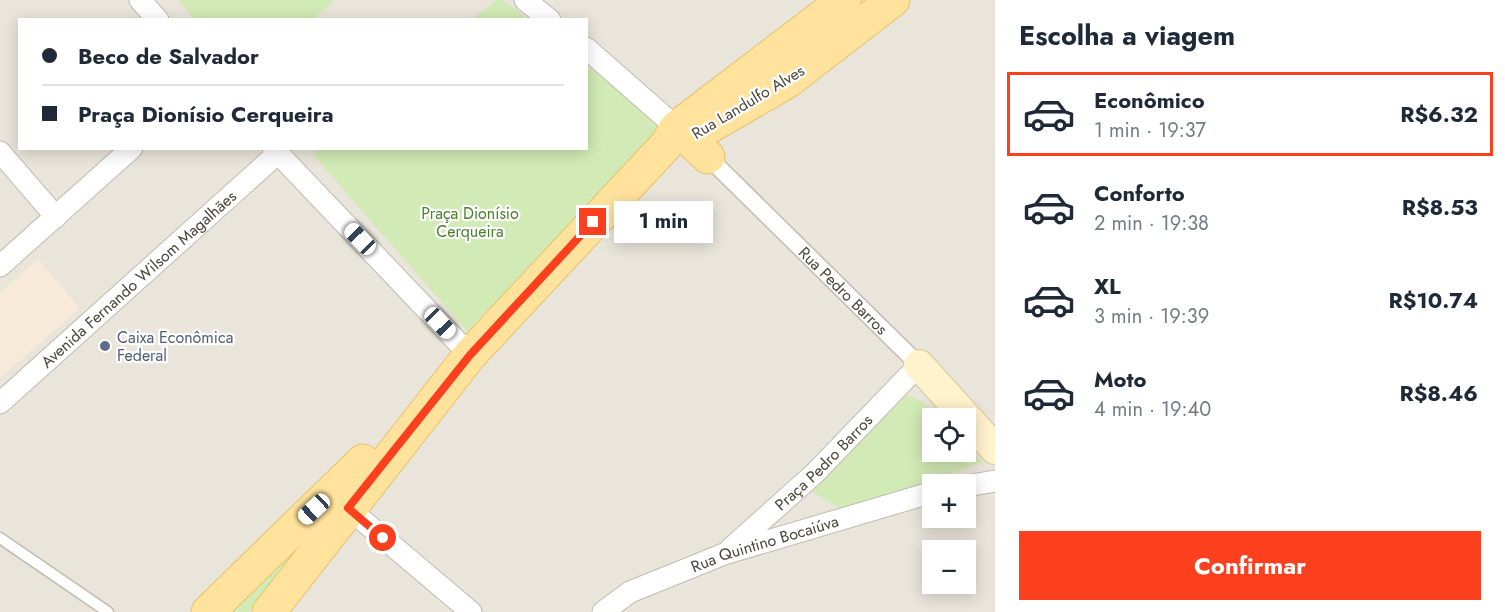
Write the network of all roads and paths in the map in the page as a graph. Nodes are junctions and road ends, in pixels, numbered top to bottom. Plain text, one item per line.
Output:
1 (140, 0) edge
2 (525, 0) edge
3 (844, 0) edge
4 (893, 0) edge
5 (156, 18) edge
6 (548, 18) edge
7 (588, 50) edge
8 (685, 141) junction
9 (130, 150) edge
10 (275, 151) edge
11 (0, 152) edge
12 (56, 217) junction
13 (0, 266) edge
14 (919, 365) junction
15 (461, 366) junction
16 (0, 403) edge
17 (995, 449) edge
18 (995, 481) edge
19 (976, 484) edge
20 (922, 495) edge
21 (348, 508) junction
22 (0, 538) edge
23 (724, 554) junction
24 (108, 612) edge
25 (208, 612) edge
26 (269, 612) edge
27 (471, 612) edge
28 (603, 612) edge

1 - 5 street
2 - 6 street
3 - 8 main road, Rua Landulfo Alves
4 - 8 main road, Rua Landulfo Alves
7 - 8 street
8 - 14 street, Rua Pedro Barros
8 - 15 main road
9 - 12 street
10 - 15 street
10 - 16 street, Avenida Fernando Wilsom Magalhães
11 - 12 street
12 - 13 street
14 - 17 main road, Rua Pedro Barros
14 - 23 street, Praça Pedro Barros
15 - 21 main road
15 - 25 main road
18 - 19 street
20 - 23 street, Rua Quintino Bocaiúva
21 - 26 main road
21 - 27 street
22 - 24 lane
23 - 28 street, Rua Quintino Bocaiúva

